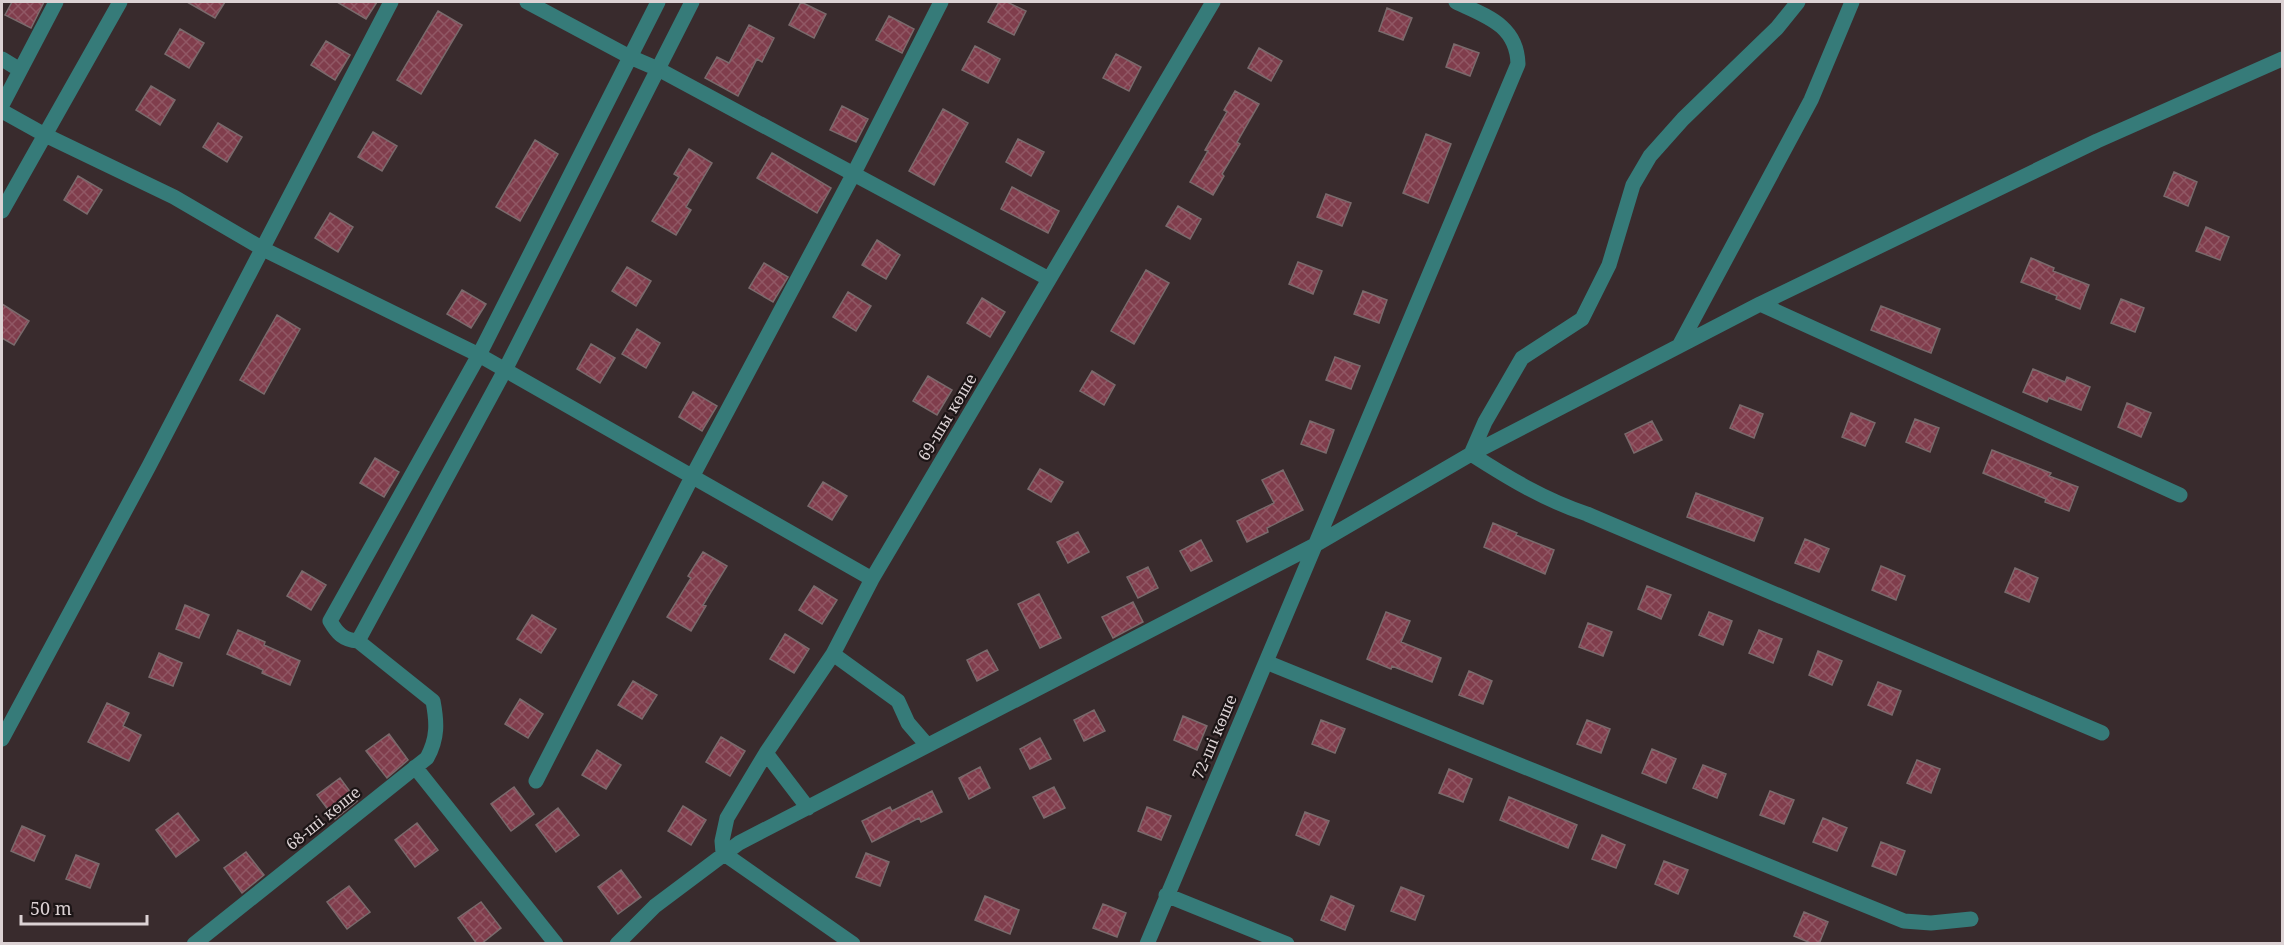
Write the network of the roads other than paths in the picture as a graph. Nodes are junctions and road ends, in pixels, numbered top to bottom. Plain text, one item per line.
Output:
1 (56, 2) edge
2 (120, 2) edge
3 (391, 2) edge
4 (527, 2) edge
5 (658, 2) edge
6 (692, 2) edge
7 (941, 2) edge
8 (1213, 2) edge
9 (1456, 2) edge
10 (1798, 2) edge
11 (1852, 2) edge
12 (630, 57) junction
13 (2, 59) edge
14 (2283, 59) edge
15 (658, 69) junction
16 (20, 70) junction
17 (2, 105) edge
18 (2, 111) edge
19 (45, 135) junction
20 (854, 173) junction
21 (2, 211) edge
22 (263, 249) junction
23 (1049, 279) junction
24 (1760, 304) junction
25 (1679, 346) junction
26 (478, 355) junction
27 (505, 370) junction
28 (1471, 454) junction
29 (692, 477) junction
30 (2180, 495) dead end
31 (1316, 545) junction
32 (872, 579) junction
33 (358, 641) junction
34 (833, 654) junction
35 (1266, 662) junction
36 (2102, 733) dead end
37 (2, 739) edge
38 (927, 745) junction
39 (766, 753) junction
40 (415, 767) junction
41 (536, 781) dead end
42 (808, 807) junction
43 (723, 853) junction
44 (1166, 895) junction
45 (1971, 919) dead end
46 (194, 944) edge
47 (556, 944) edge
48 (617, 944) edge
49 (853, 944) edge
50 (1147, 944) edge
51 (1287, 944) edge

1 - 16 street
2 - 19 street
3 - 22 street
4 - 12 street
5 - 12 street
6 - 15 street
7 - 20 street
8 - 23 street, 69-шы көше
9 - 31 street, 72-ші көше
10 - 28 street
11 - 25 street
12 - 15 street
12 - 26 street
13 - 16 street
14 - 24 street
15 - 20 street
15 - 27 street
16 - 17 street
18 - 19 street
19 - 21 street
19 - 22 street
20 - 23 street
20 - 29 street
22 - 26 street
22 - 37 street
23 - 32 street, 69-шы көше
24 - 25 street
24 - 30 street
25 - 28 street
26 - 27 street
26 - 33 street
27 - 29 street
27 - 33 street
28 - 31 street
28 - 36 street
29 - 32 street
29 - 41 street
31 - 35 street, 72-ші көше
31 - 38 street
32 - 34 street, 69-шы көше
33 - 40 street, 68-ші көше
34 - 38 street
34 - 39 street, 69-шы көше
35 - 44 street, 72-ші көше
35 - 45 street
38 - 42 street
39 - 42 street
39 - 43 street, 69-шы көше
40 - 46 street, 68-ші көше
40 - 47 street
42 - 43 street
43 - 48 street
43 - 49 street
44 - 50 street, 72-ші көше
44 - 51 street

